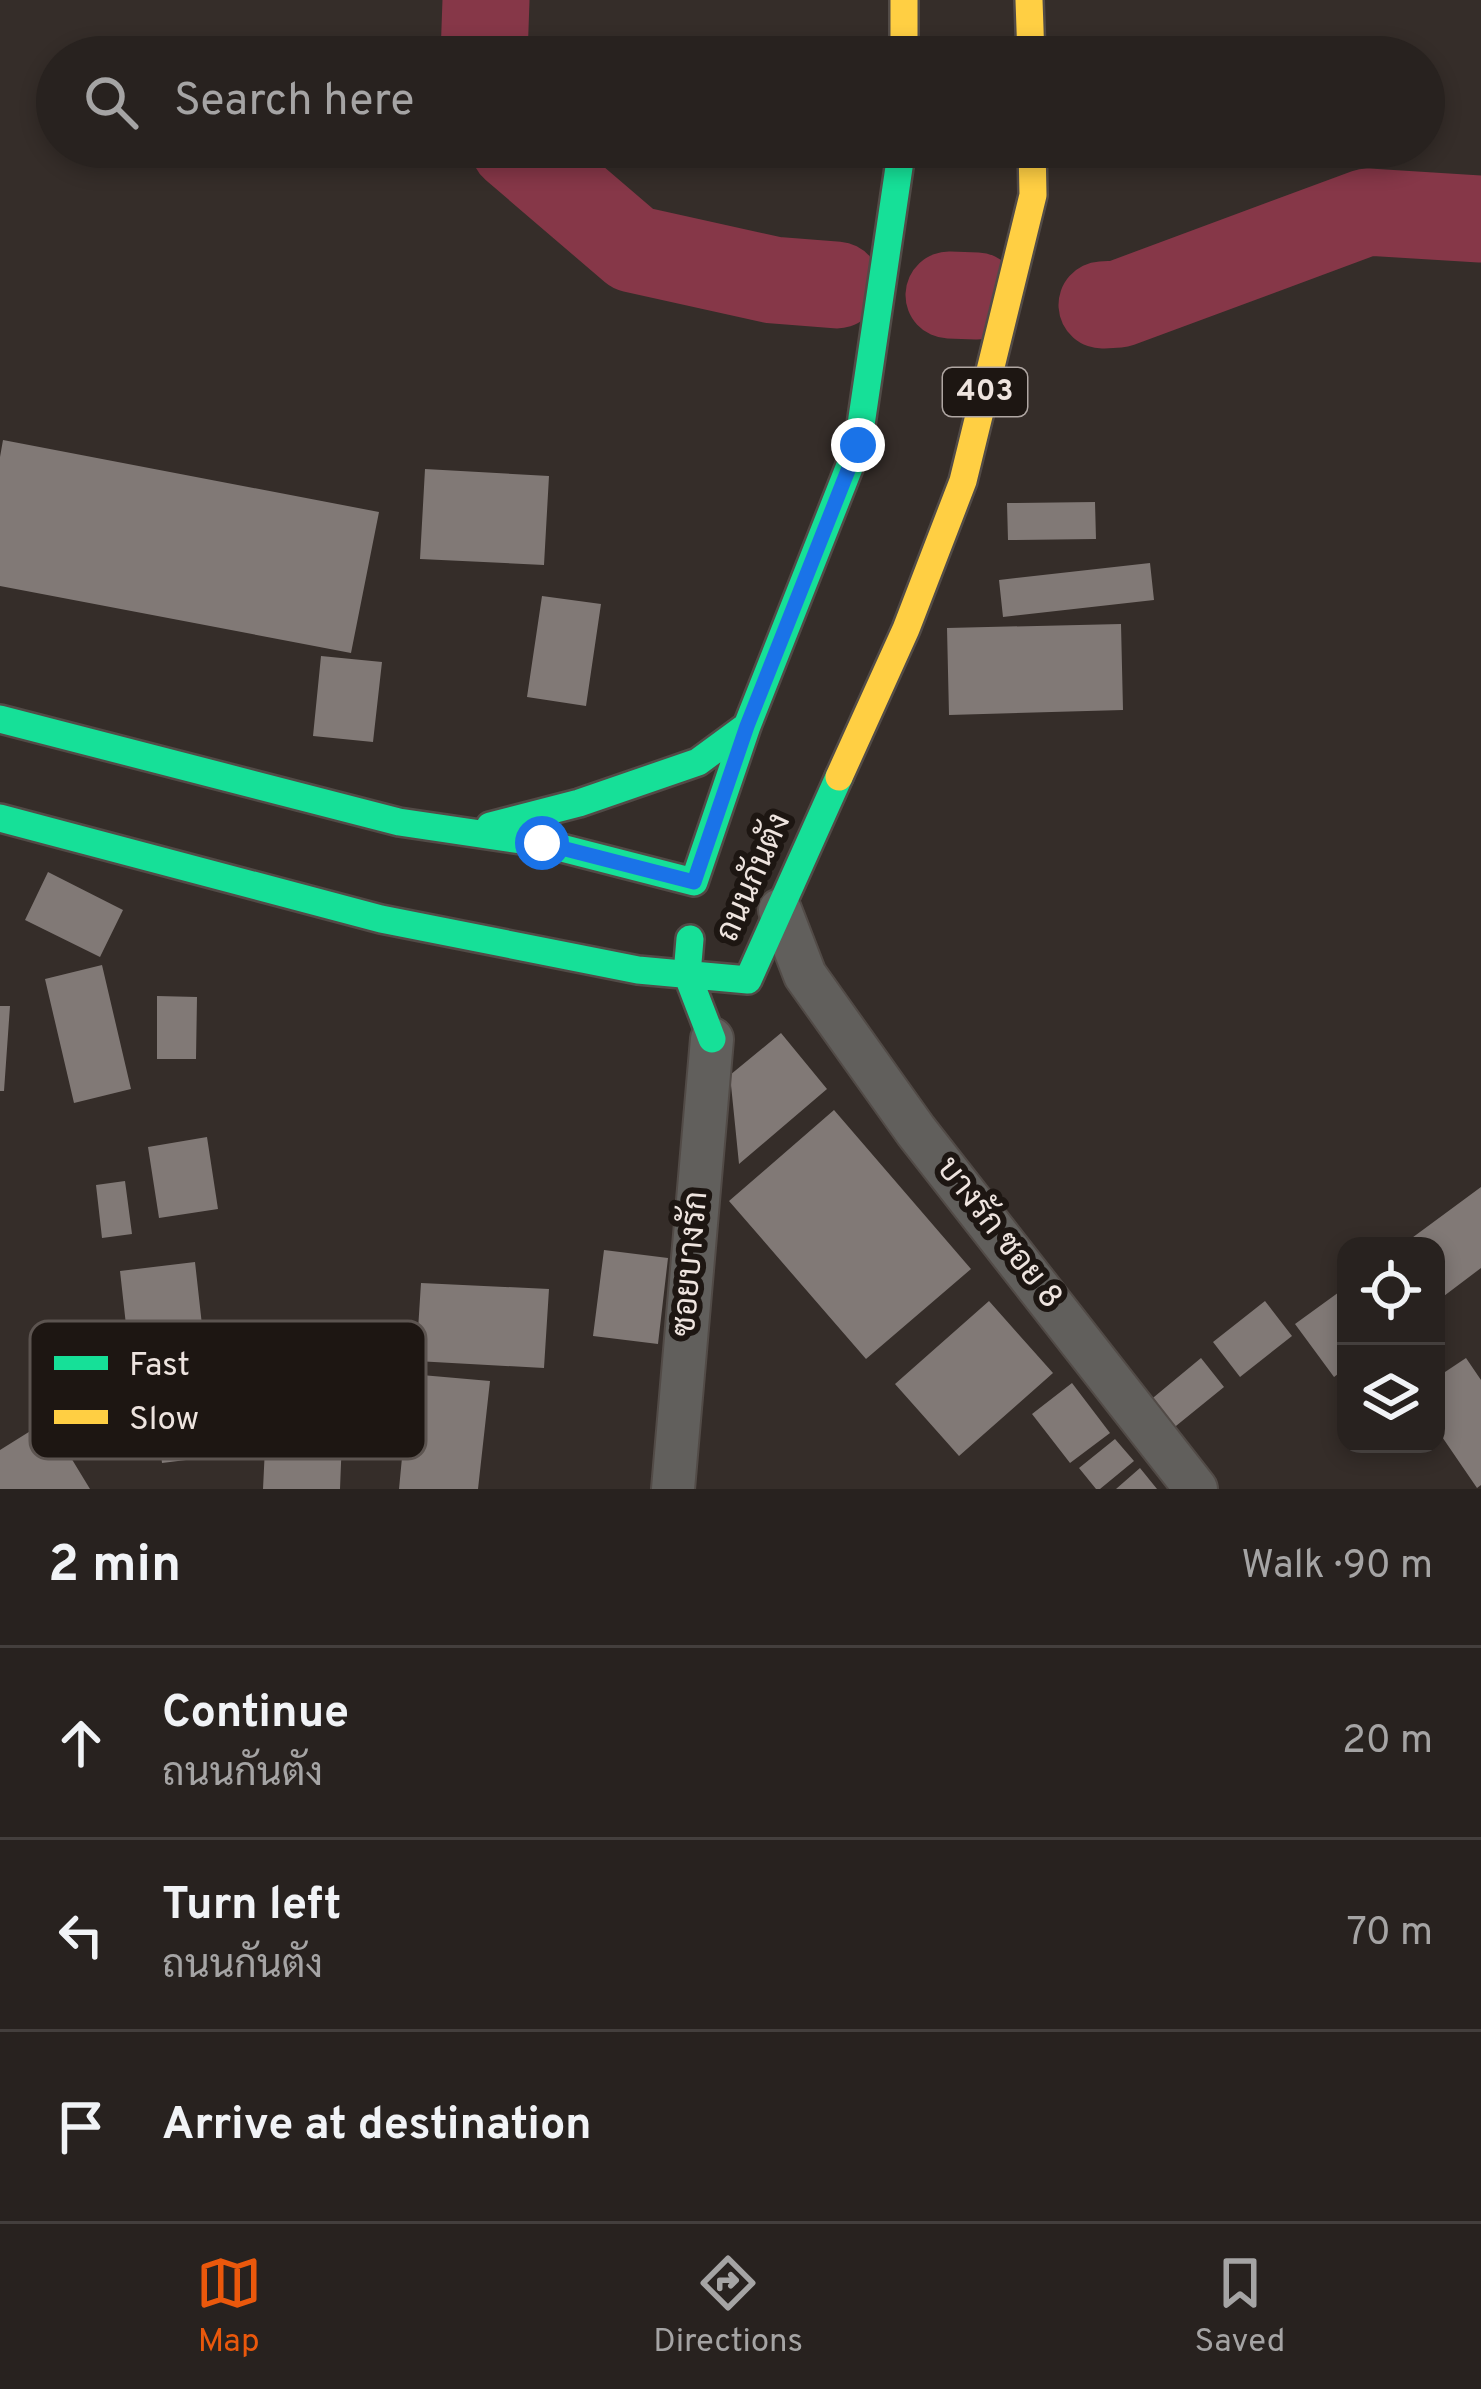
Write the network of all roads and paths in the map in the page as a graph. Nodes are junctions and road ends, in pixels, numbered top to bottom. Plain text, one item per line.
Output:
1 (904, 0) edge
2 (1030, 0) edge
3 (904, 36) edge
4 (1030, 36) edge
5 (899, 168) edge
6 (1032, 168) edge
7 (0, 719) edge
8 (747, 726) junction
9 (0, 818) edge
10 (470, 832) junction
11 (705, 886) junction
12 (769, 907) junction
13 (687, 974) junction
14 (806, 975) junction
15 (730, 1009) junction
16 (673, 1489) edge
17 (1196, 1489) edge

1 - 3 main road
2 - 4 main road
5 - 8 main road, ถนนกันตัง
6 - 12 main road, ถนนกันตัง / 403
7 - 10 main road, ถนนกันตัง
8 - 10 main road
8 - 11 main road, ถนนกันตัง
9 - 13 main road, ถนนกันตัง
10 - 11 main road, ถนนกันตัง
11 - 13 main road
12 - 14 street, บางรัก ซอย 8
12 - 15 main road, ถนนกันตัง
13 - 15 main road, ถนนกันตัง
13 - 15 main road
14 - 15 street
14 - 17 street, บางรัก ซอย 8
15 - 16 street, ซอยบางรัก

